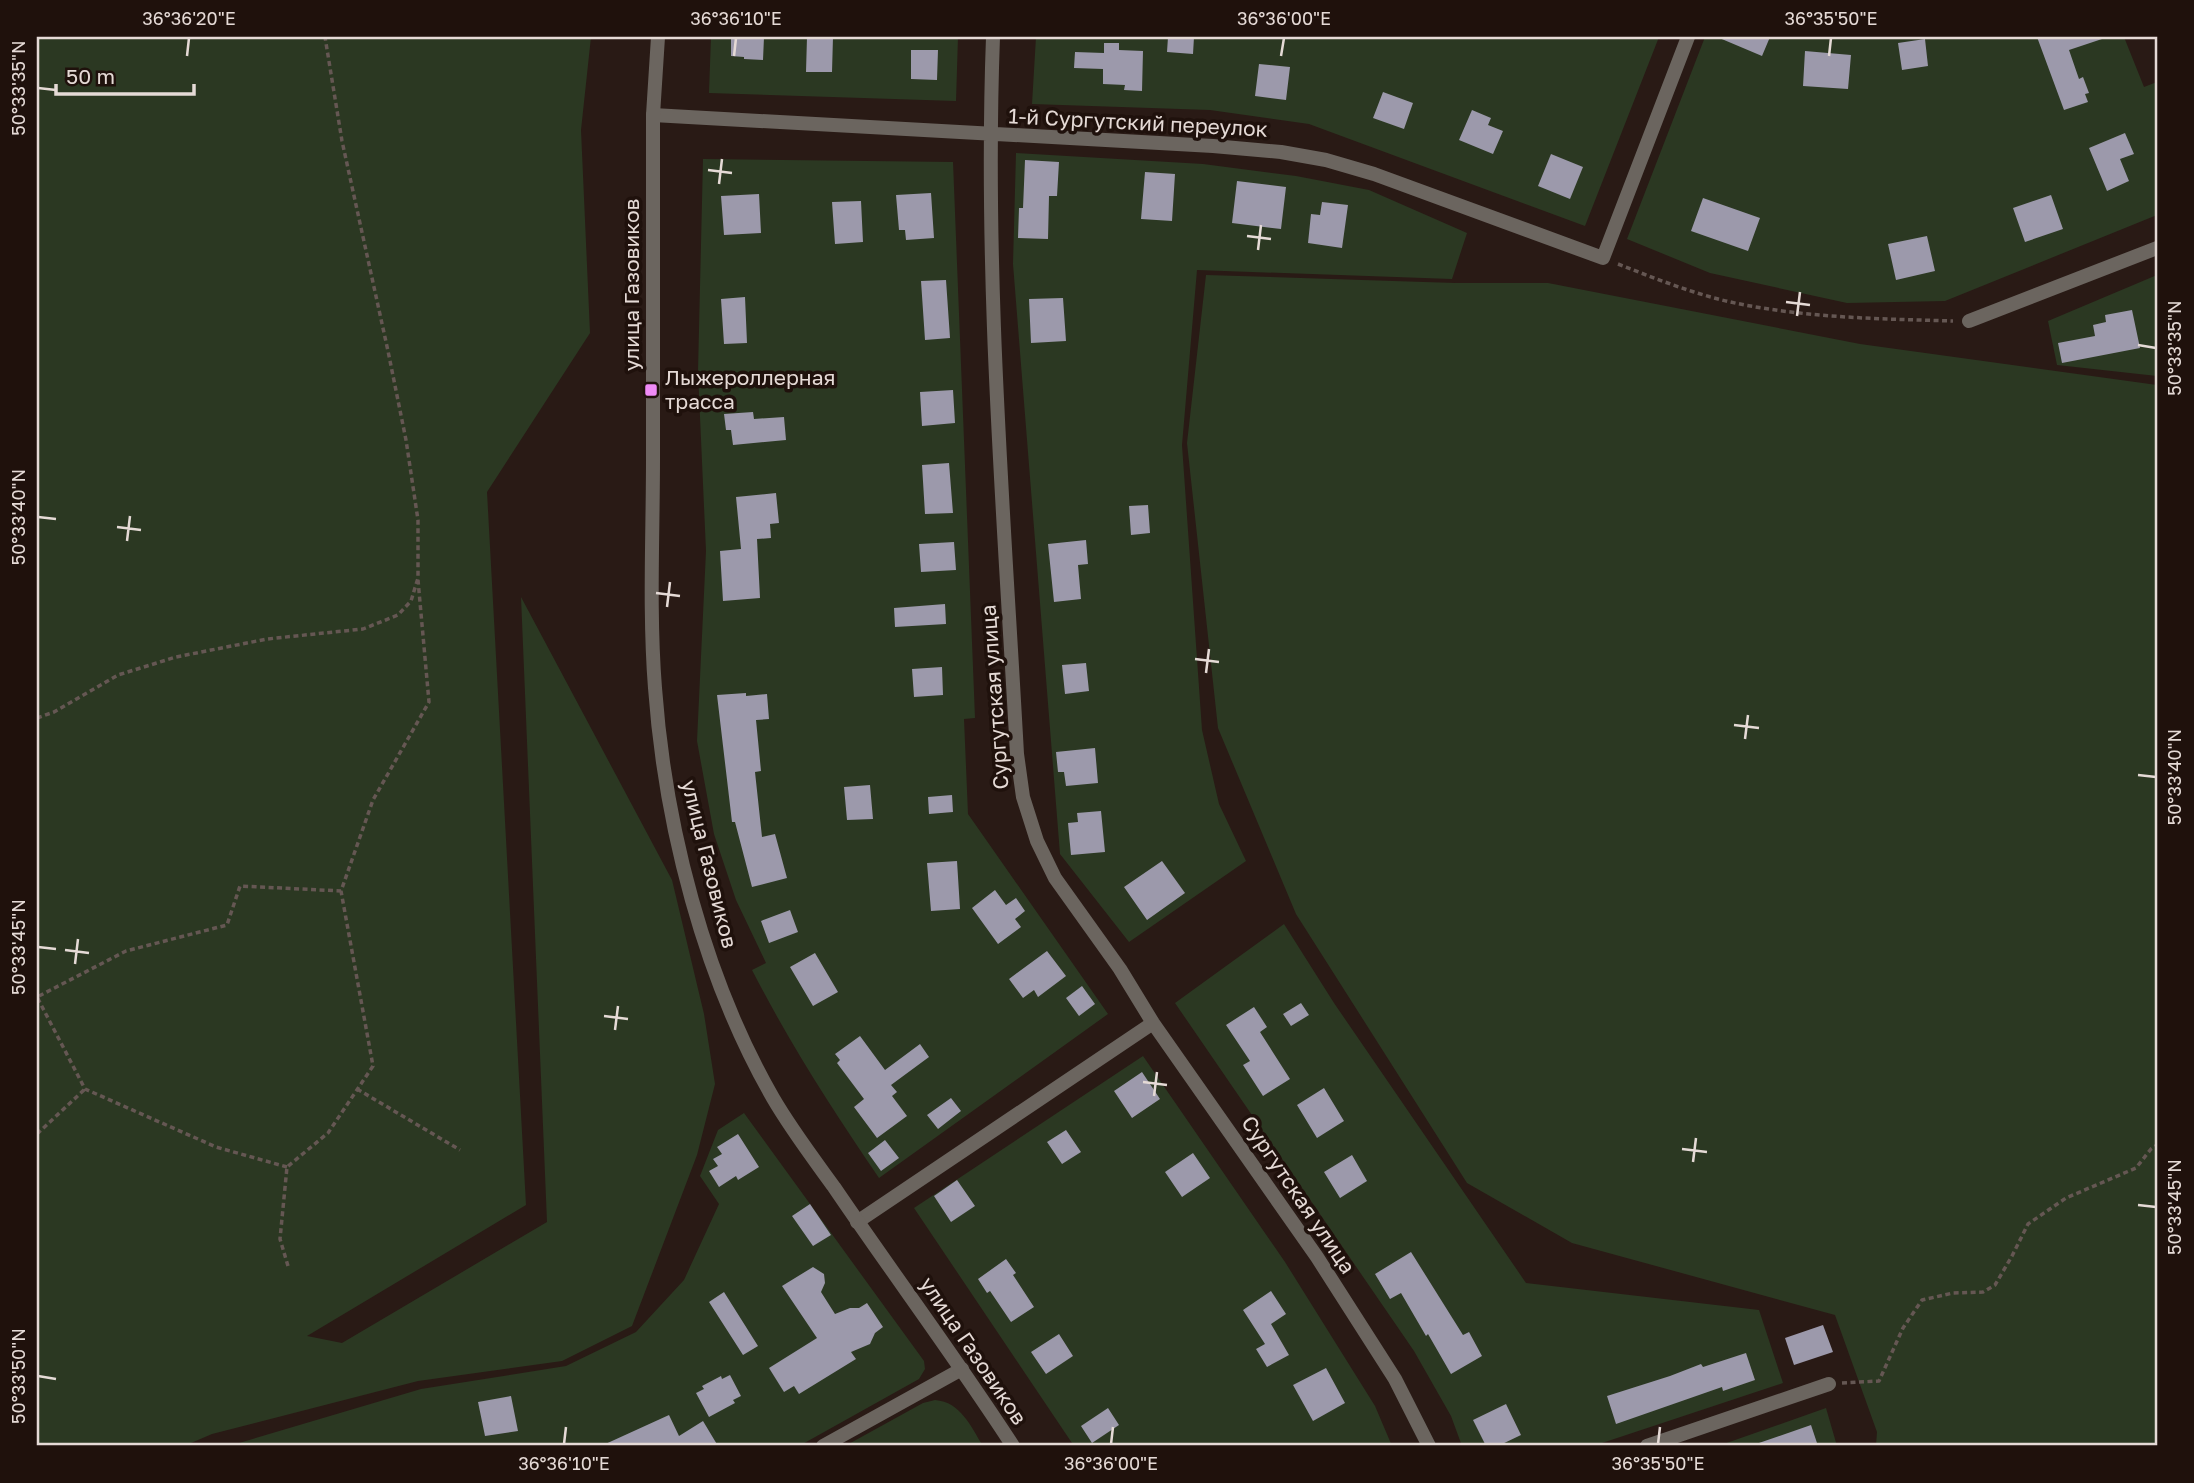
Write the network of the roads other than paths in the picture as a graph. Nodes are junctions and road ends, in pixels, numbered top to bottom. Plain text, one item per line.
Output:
1 (658, 37) edge
2 (993, 37) edge
3 (1688, 37) edge
4 (653, 115) junction
5 (989, 135) junction
6 (2157, 248) edge
7 (1969, 321) road end
8 (1153, 1023) junction
9 (857, 1222) junction
10 (962, 1369) junction
11 (1829, 1384) road end
12 (822, 1446) edge
13 (1013, 1446) edge
14 (1429, 1446) edge
15 (1647, 1446) edge

1 - 4 street, улица Газовиков
2 - 5 street, Сургутская улица
3 - 5 street, 1-й Сургутский переулок
4 - 5 street, 1-й Сургутский переулок
4 - 9 street, улица Газовиков
5 - 8 street, Сургутская улица
6 - 7 street
8 - 9 street
8 - 14 street, Сургутская улица
9 - 10 street, улица Газовиков
10 - 12 street
10 - 13 street, улица Газовиков
11 - 15 street

